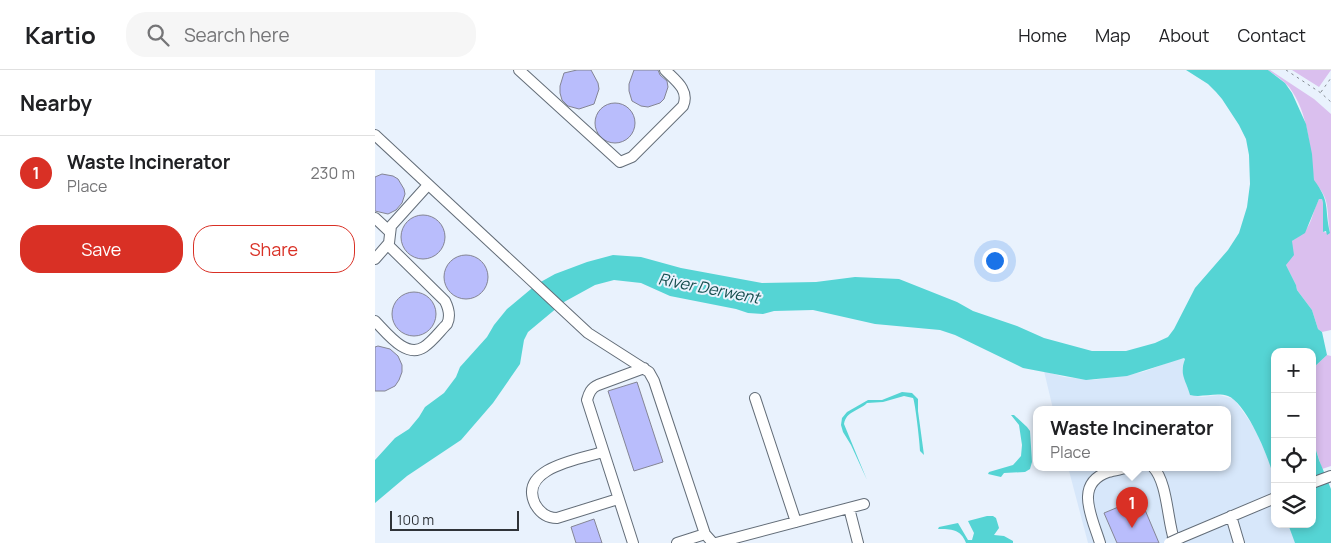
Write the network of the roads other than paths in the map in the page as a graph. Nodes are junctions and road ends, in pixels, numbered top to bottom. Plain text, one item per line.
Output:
1 (519, 70) edge
2 (665, 70) edge
3 (375, 134) edge
4 (428, 185) junction
5 (375, 218) edge
6 (390, 232) junction
7 (388, 246) junction
8 (375, 259) edge
9 (375, 321) edge
10 (644, 368) junction
11 (755, 398) dead end
12 (603, 452) junction
13 (1113, 471) edge
14 (1156, 471) edge
15 (1331, 476) edge
16 (1316, 482) edge
17 (618, 498) junction
18 (1271, 499) edge
19 (864, 504) dead end
20 (849, 508) junction
21 (1231, 516) junction
22 (796, 522) junction
23 (705, 534) junction
24 (1178, 540) edge
25 (633, 543) edge
26 (677, 543) edge
27 (715, 543) edge
28 (858, 543) edge
29 (1100, 543) edge
30 (1169, 543) edge
31 (1239, 543) edge

1 - 2 lane
3 - 4 lane
4 - 6 lane
4 - 10 lane
5 - 6 lane
6 - 7 lane
7 - 8 lane
7 - 9 lane
10 - 12 lane
10 - 23 lane
11 - 22 lane
12 - 17 lane
12 - 17 lane
13 - 29 lane
14 - 24 lane
15 - 16 lane
17 - 25 lane
18 - 21 lane
19 - 20 lane
20 - 22 lane
20 - 28 lane
21 - 24 lane
21 - 31 lane
22 - 27 lane
23 - 26 lane
23 - 27 lane
24 - 30 lane, bridge

